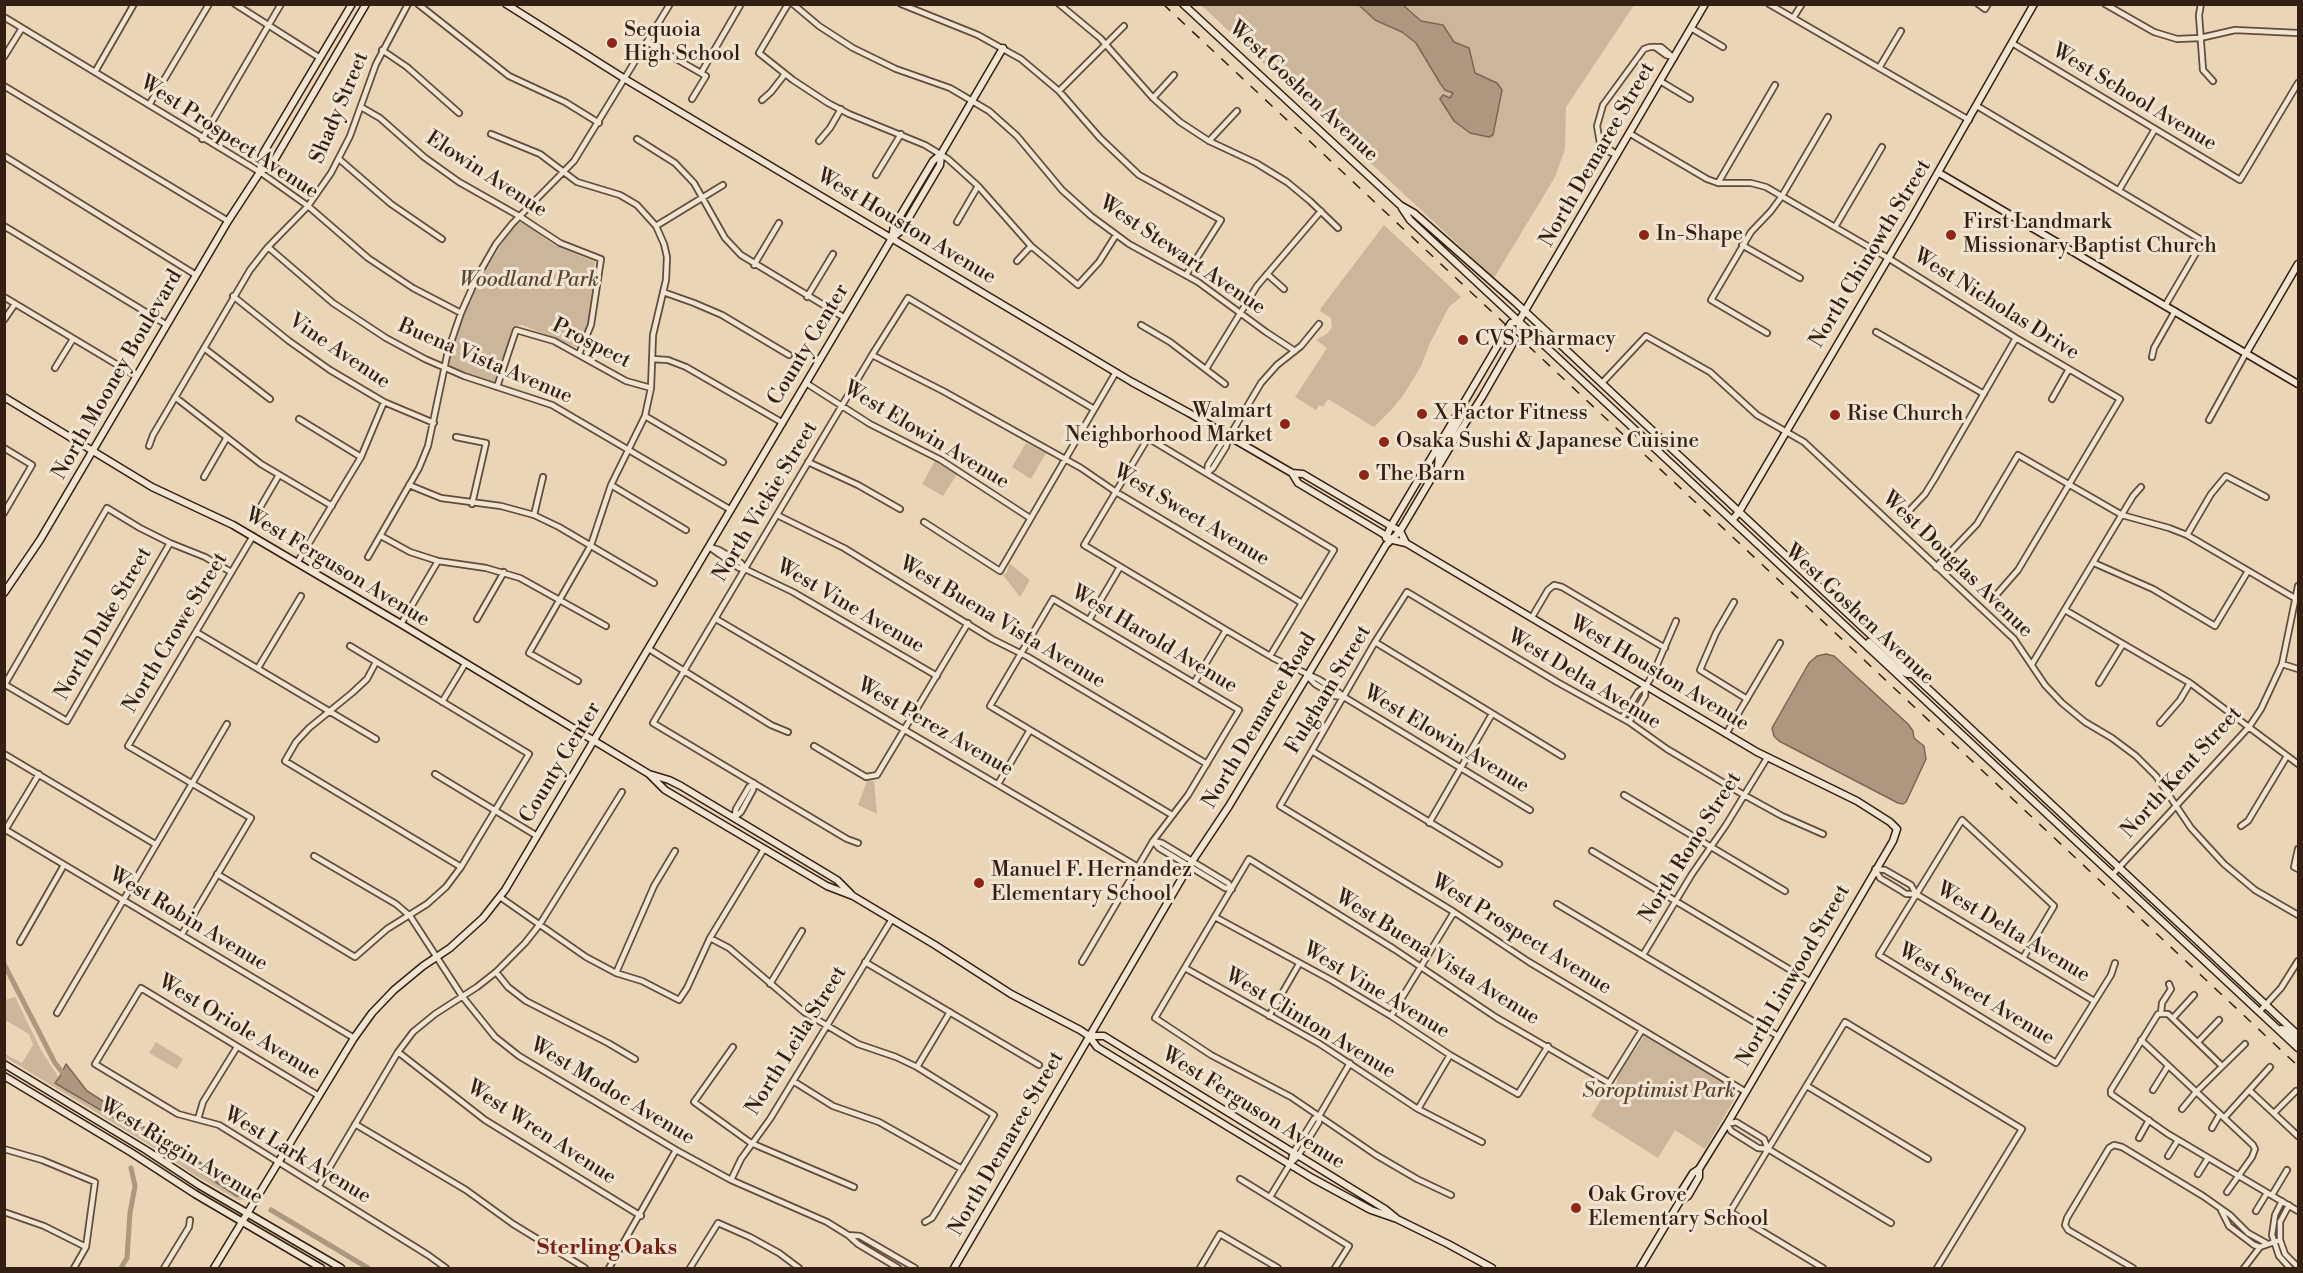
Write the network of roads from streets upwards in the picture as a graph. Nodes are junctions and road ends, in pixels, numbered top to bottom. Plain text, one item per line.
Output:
1 (134, 4) edge
2 (209, 4) edge
3 (235, 4) edge
4 (281, 4) edge
5 (352, 4) edge
6 (366, 4) edge
7 (408, 4) edge
8 (418, 4) edge
9 (506, 4) edge
10 (670, 4) edge
11 (741, 4) edge
12 (788, 4) edge
13 (793, 4) edge
14 (901, 4) edge
15 (1183, 4) edge
16 (1705, 4) edge
17 (1769, 4) edge
18 (1802, 4) edge
19 (1978, 4) edge
20 (2034, 4) edge
21 (2104, 4) edge
22 (2201, 4) edge
23 (1060, 5) edge
24 (907, 6) edge
25 (1987, 7) edge
26 (2113, 7) edge
27 (4, 17) edge
28 (1793, 18) junction
29 (268, 25) junction
30 (1124, 26) dead end
31 (22, 28) junction
32 (1691, 28) junction
33 (1901, 31) dead end
34 (2298, 33) edge
35 (2200, 38) junction
36 (647, 42) junction
37 (2012, 44) junction
38 (1107, 45) junction
39 (1723, 47) dead end
40 (1003, 48) junction
41 (382, 50) junction
42 (4, 57) edge
43 (320, 58) junction
44 (1674, 58) junction
45 (1880, 68) junction
46 (95, 72) junction
47 (701, 73) junction
48 (785, 74) junction
49 (1174, 75) dead end
50 (625, 79) junction
51 (1660, 81) junction
52 (2213, 81) dead end
53 (2298, 83) edge
54 (1775, 85) dead end
55 (4, 86) edge
56 (1059, 91) junction
57 (1153, 98) junction
58 (692, 99) dead end
59 (1690, 99) dead end
60 (762, 100) dead end
61 (973, 101) junction
62 (149, 105) junction
63 (1977, 106) junction
64 (361, 107) junction
65 (841, 109) junction
66 (1237, 111) dead end
67 (459, 113) dead end
68 (1828, 117) dead end
69 (1969, 120) junction
70 (599, 123) junction
71 (2155, 129) junction
72 (491, 134) dead end
73 (901, 134) junction
74 (1629, 134) junction
75 (202, 139) junction
76 (637, 139) dead end
77 (819, 141) dead end
78 (1209, 141) junction
79 (1882, 147) dead end
80 (941, 154) junction
81 (1617, 155) junction
82 (4, 156) edge
83 (339, 159) junction
84 (260, 172) junction
85 (563, 172) junction
86 (1939, 172) junction
87 (876, 175) dead end
88 (1718, 183) junction
89 (723, 184) dead end
90 (978, 186) junction
91 (2119, 190) junction
92 (704, 196) junction
93 (1782, 196) junction
94 (1400, 205) junction
95 (308, 206) junction
96 (1321, 211) junction
97 (519, 216) junction
98 (228, 221) junction
99 (957, 222) dead end
100 (779, 223) dead end
101 (4, 226) edge
102 (656, 226) junction
103 (1835, 227) junction
104 (1338, 228) dead end
105 (1116, 235) junction
106 (892, 238) junction
107 (442, 239) dead end
108 (1742, 245) junction
109 (1031, 246) junction
110 (268, 247) junction
111 (833, 254) dead end
112 (1888, 258) junction
113 (1017, 261) dead end
114 (2298, 264) edge
115 (754, 265) junction
116 (1267, 274) junction
117 (196, 275) junction
118 (1186, 275) junction
119 (1800, 278) dead end
120 (1284, 289) dead end
121 (663, 292) junction
122 (234, 296) junction
123 (4, 297) edge
124 (807, 297) junction
125 (15, 304) junction
126 (2165, 306) junction
127 (2175, 311) junction
128 (1524, 312) junction
129 (460, 313) junction
130 (1240, 313) junction
131 (845, 318) junction
132 (4, 320) edge
133 (1519, 321) junction
134 (1319, 324) dead end
135 (167, 325) junction
136 (1141, 325) dead end
137 (1876, 332) dead end
138 (1767, 333) dead end
139 (2016, 338) junction
140 (73, 339) junction
141 (204, 348) junction
142 (1295, 351) junction
143 (2246, 353) junction
144 (579, 354) junction
145 (789, 355) dead end
146 (872, 355) junction
147 (2152, 357) dead end
148 (652, 358) junction
149 (444, 367) junction
150 (55, 368) dead end
151 (1206, 369) junction
152 (2069, 369) junction
153 (1116, 372) junction
154 (136, 376) junction
155 (806, 383) junction
156 (1602, 383) junction
157 (1225, 384) dead end
158 (2298, 384) edge
159 (497, 387) junction
160 (651, 388) junction
161 (1984, 394) junction
162 (4, 397) edge
163 (175, 397) junction
164 (270, 399) dead end
165 (2052, 399) dead end
166 (384, 402) junction
167 (843, 405) junction
168 (1094, 409) junction
169 (1459, 413) junction
170 (645, 416) junction
171 (299, 419) dead end
172 (2209, 420) dead end
173 (434, 423) junction
174 (783, 423) junction
175 (1463, 427) joint
176 (1785, 431) junction
177 (456, 437) dead end
178 (1229, 437) junction
179 (226, 439) junction
180 (149, 446) dead end
181 (4, 448) edge
182 (629, 450) junction
183 (93, 451) junction
184 (361, 457) junction
185 (1065, 459) junction
186 (723, 462) dead end
187 (808, 462) junction
188 (1438, 466) junction
189 (1207, 473) junction
190 (1292, 473) junction
191 (279, 475) junction
192 (204, 477) dead end
193 (543, 477) dead end
194 (410, 485) junction
195 (611, 485) junction
196 (2070, 485) junction
197 (2141, 488) dead end
198 (1116, 492) junction
199 (2266, 497) dead end
200 (472, 504) junction
201 (332, 506) junction
202 (900, 508) dead end
203 (731, 510) junction
204 (258, 511) dead end
205 (1739, 512) junction
206 (1908, 512) dead end
207 (4, 513) edge
208 (534, 515) junction
209 (777, 515) junction
210 (2122, 515) junction
211 (1030, 518) junction
212 (1733, 519) junction
213 (924, 522) dead end
214 (1391, 526) junction
215 (686, 530) dead end
216 (1400, 531) junction
217 (2187, 535) junction
218 (253, 536) junction
219 (381, 536) junction
220 (1390, 538) junction
221 (170, 543) junction
222 (1406, 543) junction
223 (591, 545) junction
224 (709, 547) junction
225 (368, 557) dead end
226 (438, 561) junction
227 (297, 563) junction
228 (2094, 563) junction
229 (1120, 567) junction
230 (1936, 567) junction
231 (746, 569) junction
232 (2248, 571) junction
233 (231, 572) junction
234 (504, 572) junction
235 (654, 583) dead end
236 (2298, 586) edge
237 (5, 592) edge
238 (1407, 592) joint
239 (1997, 594) dead end
240 (302, 596) dead end
241 (560, 599) junction
242 (2297, 599) edge
243 (1734, 602) dead end
244 (1302, 603) junction
245 (2064, 610) junction
246 (1532, 617) junction
247 (477, 618) dead end
248 (716, 619) junction
249 (1089, 620) junction
250 (1676, 621) dead end
251 (968, 623) junction
252 (401, 624) junction
253 (606, 626) dead end
254 (1226, 630) junction
255 (196, 632) junction
256 (1862, 641) junction
257 (1376, 642) junction
258 (1779, 643) dead end
259 (2122, 644) junction
260 (351, 646) dead end
261 (1665, 648) junction
262 (649, 649) junction
263 (1021, 653) junction
264 (1270, 656) junction
265 (376, 662) junction
266 (465, 664) junction
267 (2032, 664) junction
268 (2282, 664) junction
269 (258, 668) junction
270 (2298, 669) edge
271 (685, 670) junction
272 (1914, 675) junction
273 (937, 676) junction
274 (1307, 676) junction
275 (578, 681) dead end
276 (1194, 683) junction
277 (2099, 683) dead end
278 (2190, 683) junction
279 (5, 684) edge
280 (1646, 686) junction
281 (1344, 697) junction
282 (1747, 699) junction
283 (442, 702) junction
284 (331, 712) junction
285 (1492, 714) junction
286 (1622, 718) junction
287 (1629, 722) junction
288 (2160, 723) dead end
289 (227, 724) dead end
290 (2249, 727) junction
291 (903, 729) junction
292 (1030, 730) junction
293 (788, 732) dead end
294 (1726, 734) junction
295 (376, 739) dead end
296 (594, 741) junction
297 (814, 746) dead end
298 (1312, 751) junction
299 (4, 754) edge
300 (1562, 756) dead end
301 (2287, 756) junction
302 (1767, 758) junction
303 (1207, 764) junction
304 (2298, 764) edge
305 (1461, 768) junction
306 (39, 774) junction
307 (435, 774) dead end
308 (649, 774) junction
309 (192, 783) junction
310 (754, 783) junction
311 (998, 784) junction
312 (622, 792) dead end
313 (1624, 795) dead end
314 (1744, 795) junction
315 (1280, 806) joint
316 (2176, 806) junction
317 (1530, 810) dead end
318 (495, 811) junction
319 (1172, 815) junction
320 (734, 818) junction
321 (1429, 822) junction
322 (2241, 826) dead end
323 (1897, 829) joint
324 (5, 831) edge
325 (1823, 834) dead end
326 (537, 836) junction
327 (1153, 841) junction
328 (858, 843) dead end
329 (155, 844) junction
330 (1711, 847) junction
331 (764, 849) junction
332 (2298, 849) edge
333 (675, 851) dead end
334 (1592, 851) dead end
335 (314, 856) dead end
336 (1190, 864) junction
337 (1499, 864) dead end
338 (64, 866) junction
339 (2119, 866) junction
340 (461, 867) junction
341 (1138, 867) junction
342 (2296, 868) edge
343 (1875, 869) junction
344 (217, 874) junction
345 (2112, 874) junction
346 (1899, 878) junction
347 (1894, 886) junction
348 (1232, 889) junction
349 (1785, 891) dead end
350 (1916, 894) junction
351 (853, 896) junction
352 (500, 897) junction
353 (124, 900) junction
354 (1676, 900) junction
355 (1557, 904) dead end
356 (1454, 912) junction
357 (2298, 915) edge
358 (410, 916) junction
359 (1215, 917) junction
360 (891, 919) junction
361 (540, 924) junction
362 (802, 931) dead end
363 (182, 934) junction
364 (710, 938) junction
365 (20, 942) dead end
366 (1643, 955) junction
367 (435, 958) junction
368 (2023, 958) junction
369 (2298, 961) edge
370 (865, 962) junction
371 (1082, 962) dead end
372 (2115, 963) dead end
373 (1299, 964) junction
374 (1421, 967) junction
375 (1185, 969) junction
376 (496, 972) junction
377 (616, 973) junction
378 (1809, 981) junction
379 (770, 984) junction
380 (2169, 984) dead end
381 (462, 996) junction
382 (2194, 996) dead end
383 (2094, 1000) junction
384 (2266, 1005) junction
385 (950, 1012) junction
386 (2259, 1012) junction
387 (57, 1013) dead end
388 (2163, 1013) junction
389 (1269, 1016) junction
390 (1391, 1016) junction
391 (2173, 1018) junction
392 (2219, 1020) dead end
393 (826, 1026) junction
394 (1642, 1029) junction
395 (2278, 1029) junction
396 (2298, 1035) edge
397 (1089, 1036) junction
398 (1778, 1036) junction
399 (354, 1038) junction
400 (2141, 1040) junction
401 (2198, 1042) junction
402 (2298, 1042) edge
403 (2245, 1044) dead end
404 (237, 1047) junction
405 (733, 1047) dead end
406 (1548, 1047) junction
407 (2298, 1048) edge
408 (398, 1052) junction
409 (1450, 1055) junction
410 (634, 1059) dead end
411 (1350, 1063) junction
412 (4, 1064) edge
413 (95, 1064) joint
414 (1039, 1065) dead end
415 (2168, 1066) junction
416 (2222, 1066) junction
417 (917, 1067) junction
418 (2270, 1067) dead end
419 (4, 1076) edge
420 (793, 1081) junction
421 (1806, 1086) junction
422 (2153, 1090) dead end
423 (2250, 1091) junction
424 (2295, 1091) dead end
425 (1746, 1092) junction
426 (2196, 1092) junction
427 (319, 1096) junction
428 (1418, 1109) junction
429 (2182, 1109) dead end
430 (2274, 1113) junction
431 (1319, 1116) junction
432 (2222, 1116) junction
433 (198, 1119) junction
434 (2149, 1120) junction
435 (355, 1124) junction
436 (1727, 1124) junction
437 (2212, 1128) dead end
438 (1750, 1131) junction
439 (2298, 1136) edge
440 (2139, 1138) dead end
441 (1744, 1140) junction
442 (2178, 1140) junction
443 (1482, 1142) dead end
444 (752, 1143) junction
445 (4, 1149) edge
446 (1768, 1149) junction
447 (676, 1150) junction
448 (1296, 1155) junction
449 (2168, 1156) dead end
450 (2208, 1158) junction
451 (1928, 1159) dead end
452 (279, 1162) junction
453 (1290, 1164) junction
454 (962, 1169) junction
455 (2287, 1170) dead end
456 (2198, 1174) dead end
457 (2237, 1176) junction
458 (1240, 1179) dead end
459 (731, 1180) junction
460 (318, 1187) junction
461 (854, 1187) dead end
462 (2227, 1192) dead end
463 (2270, 1194) junction
464 (1451, 1195) dead end
465 (1269, 1197) junction
466 (2282, 1201) junction
467 (2289, 1205) junction
468 (2222, 1210) junction
469 (2256, 1211) dead end
470 (4, 1212) edge
471 (248, 1212) junction
472 (2298, 1212) edge
473 (641, 1216) junction
474 (1398, 1219) junction
475 (190, 1220) dead end
476 (242, 1221) junction
477 (925, 1221) dead end
478 (1891, 1223) dead end
479 (848, 1235) junction
480 (2280, 1240) junction
481 (2273, 1242) junction
482 (2266, 1243) junction
483 (86, 1247) junction
484 (2260, 1247) junction
485 (1268, 1266) edge
486 (2244, 1268) edge
487 (2298, 1268) edge
488 (74, 1269) edge
489 (164, 1269) edge
490 (214, 1269) edge
491 (321, 1269) edge
492 (341, 1269) edge
493 (446, 1269) edge
494 (585, 1269) edge
495 (609, 1269) edge
496 (690, 1269) edge
497 (799, 1269) edge
498 (898, 1269) edge
499 (915, 1269) edge
500 (954, 1269) edge
501 (1200, 1269) edge
502 (1278, 1269) edge
503 (1335, 1269) edge
504 (1492, 1269) edge
505 (1640, 1269) edge
506 (1823, 1269) edge
507 (1937, 1269) edge
508 (2133, 1269) edge
509 (2290, 1269) edge

1 - 46 street
2 - 62 street
3 - 29 street
4 - 29 street
5 - 43 street, North Mooney Boulevard
6 - 84 street, North Mooney Boulevard
7 - 41 street, Shady Street
8 - 70 street
9 - 50 street, West Houston Avenue
10 - 36 street
11 - 47 street
12 - 48 street
13 - 61 street, West Stewart Avenue
14 - 24 street
15 - 94 street, West Goshen Avenue
16 - 32 street, North Demaree Street
17 - 28 street
18 - 28 street
19 - 25 street
20 - 37 street, North Chinowth Street
21 - 26 street
22 - 35 street
23 - 38 street
24 - 40 street
26 - 35 street
27 - 31 street, West Prospect Avenue
28 - 45 street
29 - 43 street
29 - 75 street
30 - 38 street
31 - 42 street
31 - 46 street, West Prospect Avenue
32 - 39 street
32 - 44 street, North Demaree Street
33 - 45 street
34 - 35 street
35 - 52 street
36 - 47 street
36 - 50 street
37 - 63 street, North Chinowth Street
37 - 71 street, West School Avenue
38 - 56 street
38 - 57 street
40 - 56 street
40 - 61 street, County Center
41 - 64 street, Shady Street
41 - 67 street
43 - 84 street, North Mooney Boulevard
44 - 51 street, North Demaree Street
44 - 81 street
45 - 69 street
46 - 62 street, West Prospect Avenue
47 - 58 street
48 - 60 street
48 - 65 street
49 - 57 street
50 - 70 street
50 - 106 street, West Houston Avenue
51 - 59 street
51 - 74 street, North Demaree Street
53 - 71 street, West School Avenue
54 - 88 street
55 - 98 street
56 - 118 street
57 - 78 street
61 - 80 street, County Center
61 - 105 street, West Stewart Avenue
62 - 75 street, West Prospect Avenue
63 - 69 street, North Chinowth Street
63 - 91 street
64 - 83 street, Shady Street
64 - 97 street, Elowin Avenue
65 - 73 street
65 - 77 street
66 - 78 street
68 - 93 street
69 - 86 street, North Chinowth Street
70 - 85 street
71 - 91 street
72 - 85 street
73 - 80 street
73 - 87 street
74 - 81 street, North Demaree Street
74 - 88 street, West Nicholas Drive
75 - 84 street, West Prospect Avenue
76 - 92 street
78 - 96 street
79 - 103 street
80 - 90 street
80 - 106 street, County Center
81 - 128 street, North Demaree Street
82 - 117 street
83 - 95 street, Shady Street
83 - 107 street
84 - 95 street, West Prospect Avenue
84 - 98 street, North Mooney Boulevard
85 - 97 street
85 - 102 street
86 - 112 street, North Chinowth Street
86 - 126 street
88 - 93 street, West Nicholas Drive
89 - 92 street
90 - 99 street
90 - 109 street
91 - 126 street
92 - 102 street
92 - 115 street
93 - 103 street, West Nicholas Drive
93 - 108 street
94 - 128 street, West Goshen Avenue
94 - 133 street, West Goshen Avenue
95 - 110 street, Shady Street
95 - 129 street, West Prospect Avenue
96 - 104 street
96 - 116 street
97 - 129 street
97 - 144 street, Elowin Avenue
98 - 117 street, North Mooney Boulevard
100 - 115 street
101 - 135 street
102 - 121 street
103 - 112 street, West Nicholas Drive
105 - 109 street
105 - 118 street, West Stewart Avenue
106 - 131 street, County Center
106 - 153 street, West Houston Avenue
108 - 119 street
108 - 138 street
109 - 113 street
110 - 122 street, Shady Street
110 - 149 street, Buena Vista Avenue
111 - 124 street
112 - 139 street, West Nicholas Drive
112 - 176 street, North Chinowth Street
114 - 143 street
115 - 124 street
116 - 120 street
116 - 130 street
117 - 135 street, North Mooney Boulevard
118 - 130 street, West Stewart Avenue
121 - 145 street
121 - 148 street
122 - 141 street, Shady Street
122 - 166 street, Vine Avenue
123 - 125 street
124 - 131 street
125 - 132 street
125 - 140 street
126 - 127 street
127 - 143 street
127 - 147 street
128 - 133 street, North Demaree Street
128 - 156 street, West Goshen Avenue
129 - 149 street
130 - 142 street, West Stewart Avenue
130 - 151 street
131 - 155 street, County Center
133 - 169 street, North Demaree Street
133 - 175 street, North Demaree Street
133 - 212 street, West Goshen Avenue
134 - 142 street
135 - 154 street, North Mooney Boulevard
136 - 151 street
137 - 161 street
139 - 152 street, West Nicholas Drive
139 - 161 street
140 - 150 street
140 - 154 street
141 - 163 street, Shady Street
141 - 164 street
142 - 178 street
143 - 158 street
143 - 172 street
144 - 159 street, Prospect
144 - 160 street, Prospect
146 - 167 street, North Vickie Street
146 - 168 street, North Vickie Street
146 - 185 street, West Sweet Avenue
148 - 160 street
148 - 174 street
149 - 159 street, Buena Vista Avenue
149 - 173 street
151 - 157 street
152 - 165 street
152 - 196 street, West Nicholas Drive
153 - 168 street
153 - 178 street, West Houston Avenue
154 - 183 street, North Mooney Boulevard
155 - 167 street, West Elowin Avenue
155 - 174 street, County Center
156 - 176 street, West Douglas Avenue
156 - 205 street, West Goshen Avenue
159 - 182 street, Buena Vista Avenue
160 - 170 street
161 - 206 street
162 - 183 street, West Ferguson Avenue
163 - 179 street
163 - 180 street, Shady Street
166 - 173 street, Vine Avenue
166 - 184 street
167 - 187 street, North Vickie Street
167 - 211 street, West Elowin Avenue
168 - 185 street
169 - 188 street
169 - 214 street, North Demaree Street
170 - 182 street
170 - 186 street
171 - 184 street
173 - 194 street
174 - 203 street, County Center
175 - 188 street, North Demaree Road
176 - 205 street, North Chinowth Street
176 - 230 street, West Douglas Avenue
177 - 200 street
178 - 189 street
178 - 190 street, West Houston Avenue
179 - 191 street
179 - 192 street
181 - 207 street
182 - 195 street
182 - 203 street, Buena Vista Avenue
183 - 218 street, West Ferguson Avenue
183 - 237 street, North Mooney Boulevard
184 - 201 street
185 - 198 street, West Sweet Avenue
185 - 211 street
187 - 202 street
187 - 209 street, North Vickie Street
188 - 216 street, North Demaree Road
189 - 198 street
189 - 244 street
190 - 214 street, West Houston Avenue
190 - 220 street, West Houston Avenue
191 - 201 street
191 - 204 street
193 - 208 street
194 - 200 street
194 - 219 street
195 - 215 street
195 - 223 street
196 - 210 street
196 - 230 street
196 - 239 street
197 - 210 street
198 - 229 street, West Elowin Avenue
198 - 244 street, West Sweet Avenue
199 - 217 street
200 - 208 street
201 - 227 street
203 - 224 street, County Center
205 - 212 street, North Chinowth Street
205 - 272 street, West Goshen Avenue
208 - 223 street
209 - 231 street, North Vickie Street
209 - 251 street, West Buena Vista Avenue
210 - 217 street
210 - 228 street
211 - 213 street
212 - 256 street, West Goshen Avenue
214 - 216 street, West Houston Avenue
214 - 220 street, North Demaree Street
216 - 220 street, North Demaree Road
216 - 222 street
217 - 232 street
218 - 227 street, West Ferguson Avenue
218 - 233 street, North Crowe Street
219 - 225 street
219 - 226 street
220 - 222 street, West Houston Avenue
220 - 274 street, North Demaree Road
221 - 233 street
221 - 279 street
221 - 279 street, North Duke Street
222 - 246 street, West Houston Avenue
223 - 235 street
223 - 241 street
224 - 231 street, West Vine Avenue
224 - 262 street, County Center
226 - 234 street
226 - 252 street
227 - 252 street, West Ferguson Avenue
228 - 232 street
228 - 245 street
229 - 249 street
229 - 254 street, West Elowin Avenue
230 - 267 street, West Douglas Avenue
231 - 248 street, North Vickie Street
231 - 273 street, West Vine Avenue
232 - 242 street
233 - 255 street, North Crowe Street
234 - 241 street
234 - 247 street
236 - 242 street, North Kent Street
238 - 257 street, Fulgham Street
238 - 286 street, West Delta Avenue
240 - 269 street
241 - 253 street
241 - 275 street
242 - 268 street, North Kent Street
243 - 282 street
244 - 264 street
245 - 259 street
245 - 267 street
246 - 261 street
246 - 280 street, West Houston Avenue
248 - 271 street, North Vickie Street
248 - 291 street, West Perez Avenue
249 - 263 street, West Harold Avenue
249 - 276 street, West Harold Avenue
250 - 261 street
251 - 263 street, West Buena Vista Avenue
251 - 273 street
252 - 266 street, West Ferguson Avenue
254 - 264 street, West Elowin Avenue
254 - 276 street
255 - 269 street
255 - 309 street, North Crowe Street
256 - 272 street
256 - 345 street, West Goshen Avenue
257 - 281 street, Fulgham Street
257 - 285 street
258 - 282 street
259 - 277 street
259 - 278 street
260 - 265 street
261 - 280 street
262 - 271 street
262 - 296 street, County Center
263 - 292 street
263 - 303 street, West Buena Vista Avenue
264 - 274 street, West Elowin Avenue
265 - 283 street
265 - 284 street
266 - 283 street
266 - 296 street, West Ferguson Avenue
267 - 316 street, West Douglas Avenue
268 - 270 street
268 - 290 street, North Kent Street
269 - 284 street
271 - 293 street
271 - 310 street, North Vickie Street
272 - 339 street, West Goshen Avenue
273 - 291 street
274 - 281 street, West Elowin Avenue
274 - 336 street, North Demaree Road
276 - 303 street, West Harold Avenue
278 - 288 street
278 - 290 street
280 - 286 street
280 - 287 street
280 - 294 street, West Houston Avenue
281 - 298 street, Fulgham Street
281 - 305 street, West Elowin Avenue
282 - 294 street
283 - 318 street
284 - 295 street
284 - 340 street
285 - 300 street
285 - 305 street
286 - 287 street, West Delta Avenue
287 - 314 street, West Delta Avenue
289 - 309 street
290 - 301 street
290 - 316 street, North Kent Street
291 - 297 street
291 - 311 street, West Perez Avenue
292 - 311 street
292 - 319 street
294 - 302 street, West Houston Avenue
296 - 308 street, West Ferguson Avenue
296 - 326 street, County Center
298 - 315 street, Fulgham Street
298 - 321 street
299 - 306 street
301 - 304 street
301 - 322 street
302 - 314 street, North Rono Street
302 - 323 street, West Houston Avenue
303 - 319 street
305 - 317 street, West Elowin Avenue
305 - 321 street
306 - 324 street
306 - 329 street
307 - 318 street
308 - 320 street, West Ferguson Avenue
308 - 331 street, West Ferguson Avenue
309 - 329 street
309 - 344 street
310 - 320 street
310 - 328 street
311 - 341 street, West Perez Avenue
312 - 361 street
313 - 330 street
314 - 325 street, West Delta Avenue
314 - 330 street, North Rono Street
315 - 356 street, West Prospect Avenue
316 - 339 street, North Kent Street
316 - 357 street, West Douglas Avenue
318 - 326 street
318 - 340 street
319 - 327 street
320 - 351 street, West Ferguson Avenue
321 - 337 street
323 - 343 street, North Linwood Street
324 - 338 street, West Robin Avenue
326 - 352 street, County Center
327 - 336 street
327 - 341 street
329 - 353 street
330 - 349 street
330 - 354 street, North Rono Street
331 - 351 street, West Ferguson Avenue
331 - 364 street
332 - 342 street
333 - 377 street
334 - 354 street
335 - 358 street
336 - 348 street
336 - 397 street, North Demaree Road
338 - 353 street, West Robin Avenue
338 - 365 street
339 - 345 street, North Kent Street
339 - 384 street, West Goshen Avenue
340 - 358 street
341 - 371 street
343 - 346 street, West Delta Avenue
343 - 347 street, West Delta Avenue
343 - 378 street, North Linwood Street
344 - 358 street
344 - 363 street
345 - 386 street, West Goshen Avenue
346 - 347 street
346 - 350 street, West Delta Avenue
347 - 350 street, West Delta Avenue
348 - 359 street
348 - 374 street, West Buena Vista Avenue
350 - 368 street, West Delta Avenue
350 - 368 street
350 - 383 street, West Sweet Avenue
351 - 360 street, West Ferguson Avenue
352 - 361 street
352 - 367 street, County Center
353 - 363 street, West Robin Avenue
353 - 387 street
354 - 366 street, North Rono Street
354 - 378 street
355 - 366 street
356 - 374 street
356 - 394 street, West Prospect Avenue
358 - 367 street, West Modoc Avenue
359 - 373 street, West Vine Avenue
359 - 375 street
360 - 370 street, North Leila Street
360 - 397 street, West Ferguson Avenue
361 - 376 street
361 - 377 street
362 - 379 street
363 - 399 street, West Robin Avenue
364 - 377 street
364 - 379 street
366 - 398 street
367 - 381 street, West Modoc Avenue
367 - 399 street, County Center
368 - 383 street, West Delta Avenue
369 - 384 street
370 - 385 street
370 - 393 street, North Leila Street
372 - 383 street
373 - 389 street
373 - 390 street, West Vine Avenue
374 - 390 street
374 - 406 street, West Buena Vista Avenue
375 - 389 street, West Clinton Avenue
375 - 431 street
376 - 381 street
376 - 410 street
378 - 398 street, North Linwood Street
379 - 393 street
380 - 388 street
381 - 408 street
381 - 447 street, West Modoc Avenue
382 - 391 street
384 - 386 street
384 - 396 street, West Goshen Avenue
385 - 414 street
385 - 417 street
386 - 395 street, West Goshen Avenue
388 - 391 street
388 - 400 street
389 - 411 street, West Clinton Avenue
390 - 409 street, West Vine Avenue
391 - 401 street
392 - 401 street
393 - 417 street
393 - 420 street, North Leila Street
394 - 406 street, West Buena Vista Avenue
394 - 425 street, West Prospect Avenue
395 - 402 street
395 - 407 street, West Goshen Avenue
397 - 448 street, West Ferguson Avenue
397 - 453 street, West Ferguson Avenue
397 - 500 street, North Demaree Street
398 - 425 street, North Linwood Street
399 - 427 street, County Center
400 - 415 street
400 - 434 street
401 - 416 street
403 - 416 street
404 - 413 street, West Oriole Avenue
404 - 427 street, West Oriole Avenue
404 - 433 street
405 - 444 street
406 - 409 street, West Vine Avenue
408 - 435 street
408 - 473 street, West Wren Avenue
409 - 428 street
411 - 428 street, West Clinton Avenue
411 - 431 street
412 - 471 street, West Riggin Avenue
413 - 433 street, West Lark Avenue
415 - 422 street
415 - 426 street
416 - 426 street
417 - 454 street
418 - 423 street
419 - 476 street, West Riggin Avenue
420 - 444 street, North Leila Street
420 - 454 street
421 - 446 street
421 - 451 street
421 - 507 street
423 - 430 street
423 - 432 street
424 - 430 street
425 - 436 street, North Linwood Street
426 - 429 street
426 - 432 street
427 - 452 street, County Center
428 - 443 street, West Clinton Avenue
430 - 439 street
431 - 448 street
431 - 464 street
432 - 437 street
432 - 457 street
433 - 452 street, West Lark Avenue
434 - 440 street
434 - 442 street
435 - 460 street
435 - 494 street
436 - 438 street
436 - 441 street
436 - 505 street, North Linwood Street
438 - 441 street
438 - 446 street
441 - 446 street
442 - 449 street
442 - 450 street
444 - 459 street, North Leila Street
444 - 461 street
445 - 483 street
446 - 478 street
446 - 506 street
447 - 459 street, West Modoc Avenue
447 - 473 street
448 - 453 street
448 - 474 street, West Ferguson Avenue
450 - 456 street
450 - 457 street
452 - 460 street, West Lark Avenue
452 - 471 street, County Center
453 - 465 street
453 - 474 street, West Ferguson Avenue
454 - 477 street
455 - 463 street
457 - 462 street
457 - 463 street
458 - 465 street
459 - 479 street, West Modoc Avenue
460 - 493 street, West Lark Avenue
463 - 466 street
463 - 469 street
465 - 503 street
466 - 467 street
466 - 481 street
467 - 472 street
467 - 480 street
468 - 482 street
468 - 484 street
468 - 508 street
470 - 483 street
471 - 476 street, County Center
471 - 492 street, West Riggin Avenue
473 - 495 street
474 - 504 street, West Ferguson Avenue
475 - 489 street
476 - 490 street, County Center
476 - 491 street, West Riggin Avenue
479 - 498 street, West Modoc Avenue
479 - 499 street, West Modoc Avenue
480 - 481 street
480 - 487 street
481 - 482 street
481 - 509 street
482 - 484 street
483 - 488 street
484 - 486 street
485 - 501 street
485 - 502 street
496 - 497 street

